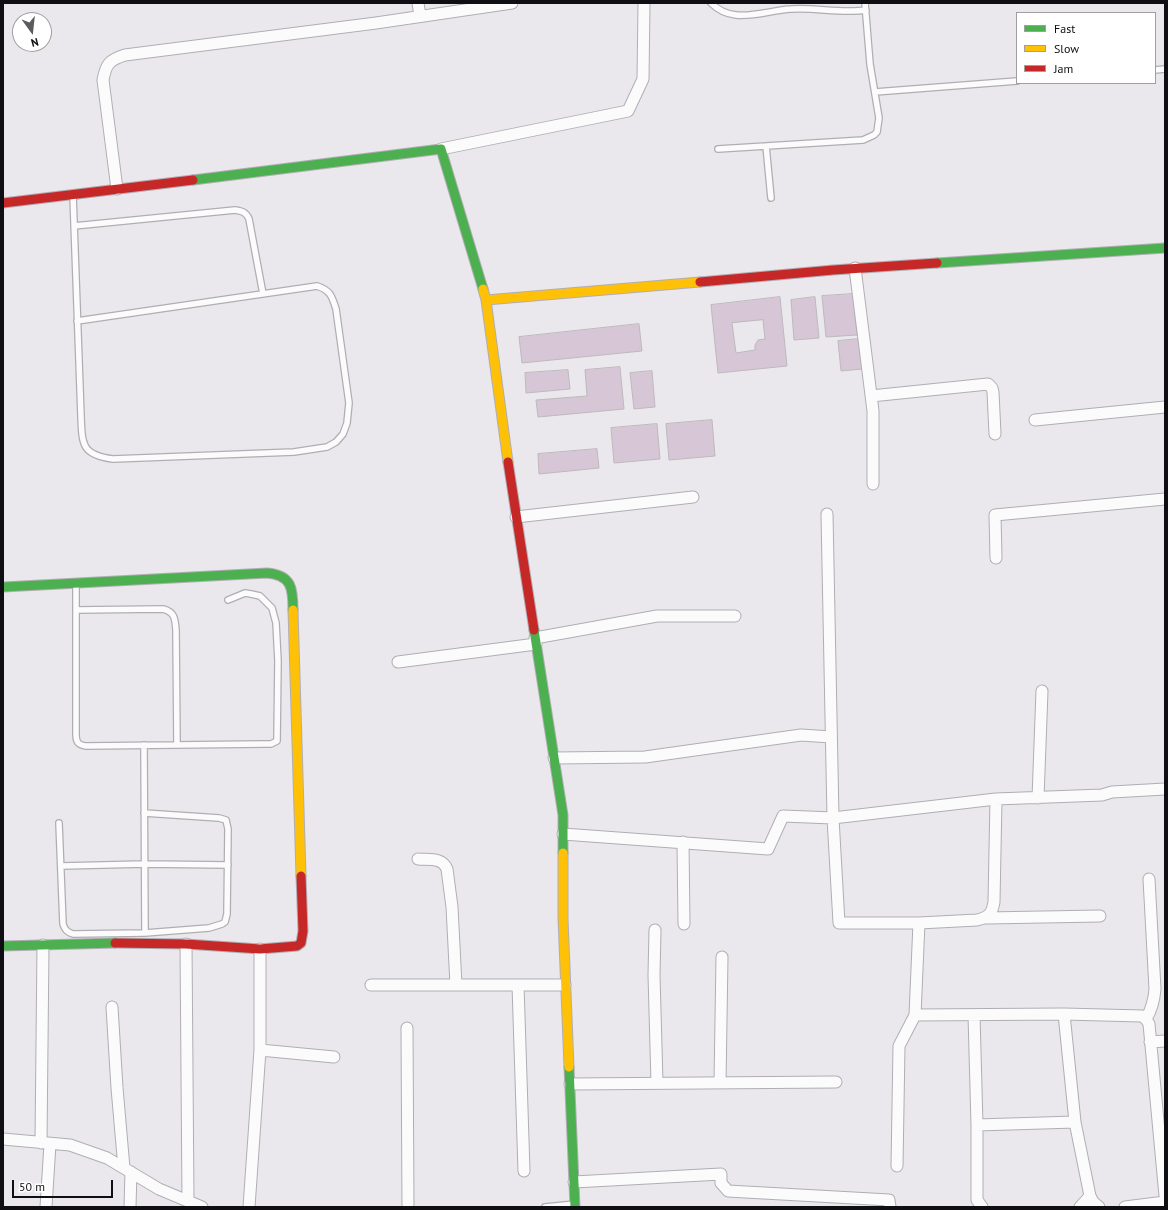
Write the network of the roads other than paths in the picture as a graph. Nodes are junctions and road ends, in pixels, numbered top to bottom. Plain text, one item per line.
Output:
1 (418, 3) edge
2 (512, 3) edge
3 (644, 3) edge
4 (711, 3) edge
5 (865, 3) edge
6 (866, 10) junction
7 (420, 16) junction
8 (1016, 81) edge
9 (875, 92) junction
10 (766, 146) junction
11 (441, 149) junction
12 (718, 149) dead end
13 (117, 189) junction
14 (73, 195) junction
15 (771, 198) dead end
16 (3, 203) edge
17 (74, 226) junction
18 (1165, 248) edge
19 (855, 268) junction
20 (263, 294) junction
21 (486, 300) junction
22 (77, 321) junction
23 (871, 396) junction
24 (1165, 407) edge
25 (1035, 420) dead end
26 (995, 434) dead end
27 (873, 484) dead end
28 (693, 498) dead end
29 (1165, 499) edge
30 (827, 514) dead end
31 (516, 517) junction
32 (996, 558) dead end
33 (76, 583) junction
34 (3, 587) edge
35 (228, 600) dead end
36 (76, 610) junction
37 (735, 616) dead end
38 (535, 641) junction
39 (398, 662) dead end
40 (1042, 692) dead end
41 (831, 736) junction
42 (144, 745) junction
43 (177, 745) junction
44 (554, 758) junction
45 (1165, 789) edge
46 (1038, 798) junction
47 (996, 800) junction
48 (144, 814) junction
49 (833, 818) junction
50 (59, 822) dead end
51 (563, 834) junction
52 (683, 842) junction
53 (418, 859) dead end
54 (145, 864) junction
55 (228, 865) junction
56 (61, 866) junction
57 (1149, 880) dead end
58 (1100, 916) dead end
59 (986, 918) junction
60 (919, 922) junction
61 (684, 924) dead end
62 (655, 930) dead end
63 (145, 933) junction
64 (186, 944) junction
65 (43, 945) junction
66 (3, 946) edge
67 (260, 949) junction
68 (722, 957) dead end
69 (371, 985) dead end
70 (456, 985) junction
71 (518, 985) junction
72 (565, 985) junction
73 (112, 1007) dead end
74 (1064, 1014) junction
75 (915, 1015) junction
76 (974, 1015) junction
77 (1146, 1019) junction
78 (407, 1028) dead end
79 (1165, 1041) edge
80 (1150, 1042) junction
81 (260, 1050) junction
82 (334, 1057) dead end
83 (836, 1082) dead end
84 (657, 1083) junction
85 (720, 1083) junction
86 (570, 1084) junction
87 (1076, 1122) junction
88 (977, 1125) junction
89 (3, 1139) edge
90 (46, 1143) junction
91 (897, 1166) dead end
92 (128, 1170) junction
93 (524, 1171) dead end
94 (574, 1182) junction
95 (1090, 1196) junction
96 (1165, 1196) edge
97 (188, 1201) junction
98 (1165, 1202) edge
99 (575, 1206) edge
100 (46, 1207) edge
101 (130, 1207) edge
102 (202, 1207) edge
103 (248, 1207) edge
104 (408, 1207) edge
105 (545, 1207) edge
106 (890, 1207) edge
107 (982, 1207) edge
108 (1080, 1207) edge
109 (1099, 1207) edge
110 (1125, 1207) edge

1 - 7 street
2 - 7 street
3 - 11 street
4 - 6 lane
5 - 6 lane
6 - 9 lane
7 - 13 street
8 - 9 lane
9 - 10 lane
10 - 12 lane
10 - 15 lane
11 - 13 street
11 - 21 street
13 - 14 street
14 - 16 street
14 - 17 lane
17 - 20 lane
17 - 22 lane
18 - 19 street
19 - 21 street
19 - 23 street
20 - 22 lane
20 - 22 lane
21 - 31 street
23 - 26 street
23 - 27 street
24 - 25 street
28 - 31 street
29 - 32 street
30 - 41 street
31 - 38 street
33 - 34 street
33 - 36 lane
33 - 67 street
35 - 43 lane
36 - 42 lane
36 - 43 lane
37 - 38 street
38 - 39 street
38 - 44 street
40 - 46 street
41 - 44 street
41 - 49 street
42 - 43 lane
42 - 48 lane
44 - 51 street
45 - 46 street
46 - 47 street
47 - 49 street
47 - 59 street
48 - 54 lane
48 - 55 lane
49 - 52 street
49 - 60 street
50 - 56 lane
51 - 52 street
51 - 72 street
52 - 61 street
53 - 70 street
54 - 55 lane
54 - 56 lane
54 - 63 lane
55 - 63 lane
56 - 63 lane
57 - 77 street
58 - 59 street
59 - 60 street
60 - 75 street
62 - 84 street
64 - 65 street
64 - 67 street
64 - 97 street
65 - 66 street
65 - 90 street
67 - 81 street
68 - 85 street
69 - 70 street
70 - 71 street
71 - 72 street
71 - 93 street
72 - 86 street
73 - 92 street
74 - 76 street
74 - 77 street
74 - 87 street
75 - 76 street
75 - 91 street
76 - 88 street
77 - 80 street
78 - 104 street
79 - 80 street
80 - 96 street
81 - 82 street
81 - 103 street
83 - 85 street
84 - 85 street
84 - 86 street
86 - 94 street
87 - 88 street
87 - 95 street
88 - 107 street
89 - 90 street
90 - 92 street
90 - 100 street
92 - 97 street
92 - 101 street
94 - 99 street
94 - 106 street
95 - 108 street
95 - 109 street
97 - 102 street
98 - 110 street
99 - 105 lane

